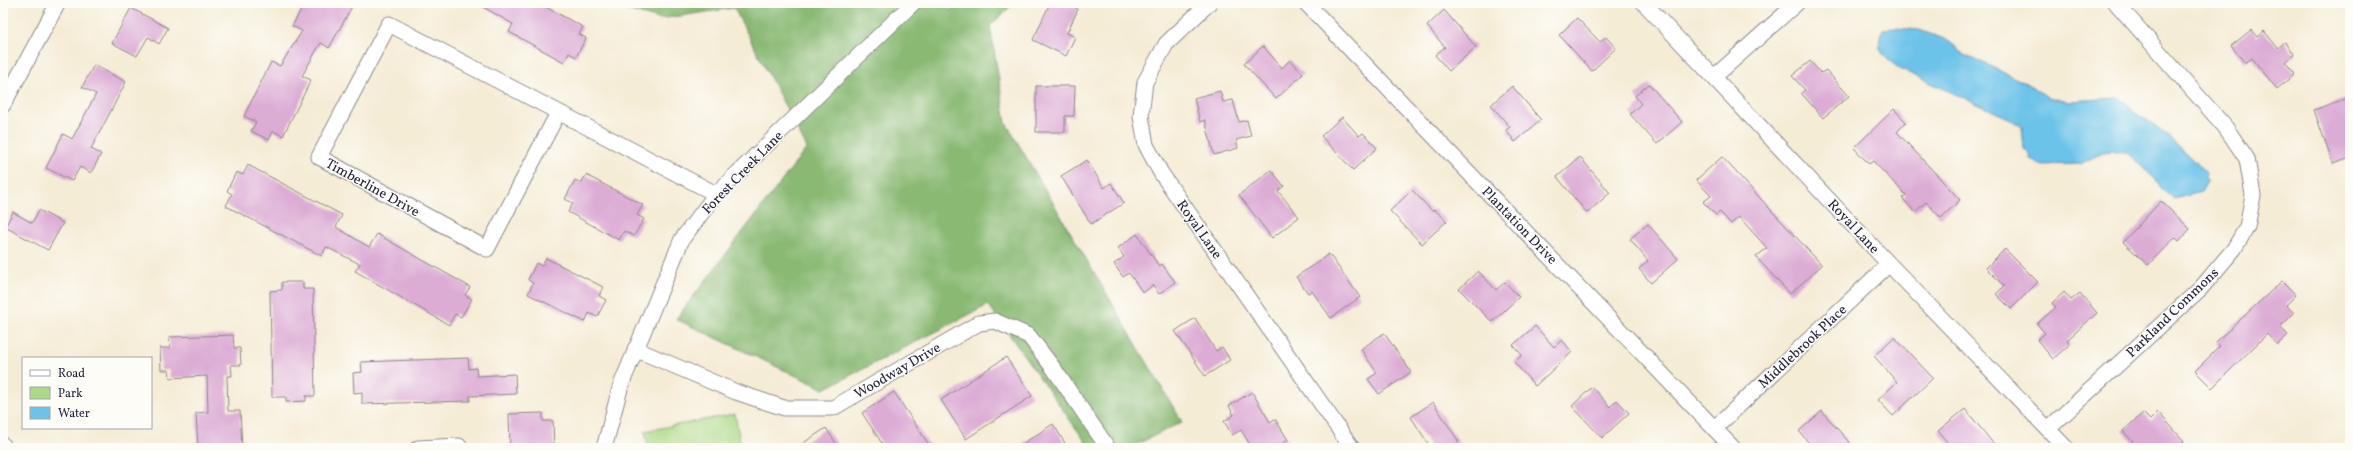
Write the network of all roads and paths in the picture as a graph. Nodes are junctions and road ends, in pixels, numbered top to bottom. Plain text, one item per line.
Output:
1 (58, 3) edge
2 (913, 3) edge
3 (1209, 3) edge
4 (1306, 3) edge
5 (1644, 3) edge
6 (1797, 3) edge
7 (2116, 3) edge
8 (1714, 77) junction
9 (3, 105) edge
10 (558, 113) junction
11 (716, 194) junction
12 (1889, 264) junction
13 (635, 349) junction
14 (1714, 428) junction
15 (2048, 429) junction
16 (3, 445) edge
17 (5, 448) edge
18 (418, 448) edge
19 (459, 448) edge
20 (604, 448) edge
21 (1108, 448) edge
22 (1352, 448) edge
23 (1733, 448) edge
24 (2066, 448) edge

1 - 9 street
2 - 11 street, Forest Creek Lane
3 - 22 street, Royal Lane
4 - 14 street, Plantation Drive
5 - 8 street, Royal Lane
6 - 8 street
7 - 15 street, Parkland Commons
8 - 12 street, Royal Lane
10 - 10 street, Timberline Drive
10 - 11 street, Timberline Drive
11 - 13 street, Forest Creek Lane
12 - 14 street, Middlebrook Place
12 - 15 street, Royal Lane
13 - 20 street, Forest Creek Lane
13 - 21 street, Woodway Drive
14 - 23 street, Plantation Drive
15 - 24 street, Royal Lane
16 - 17 street
18 - 19 street

